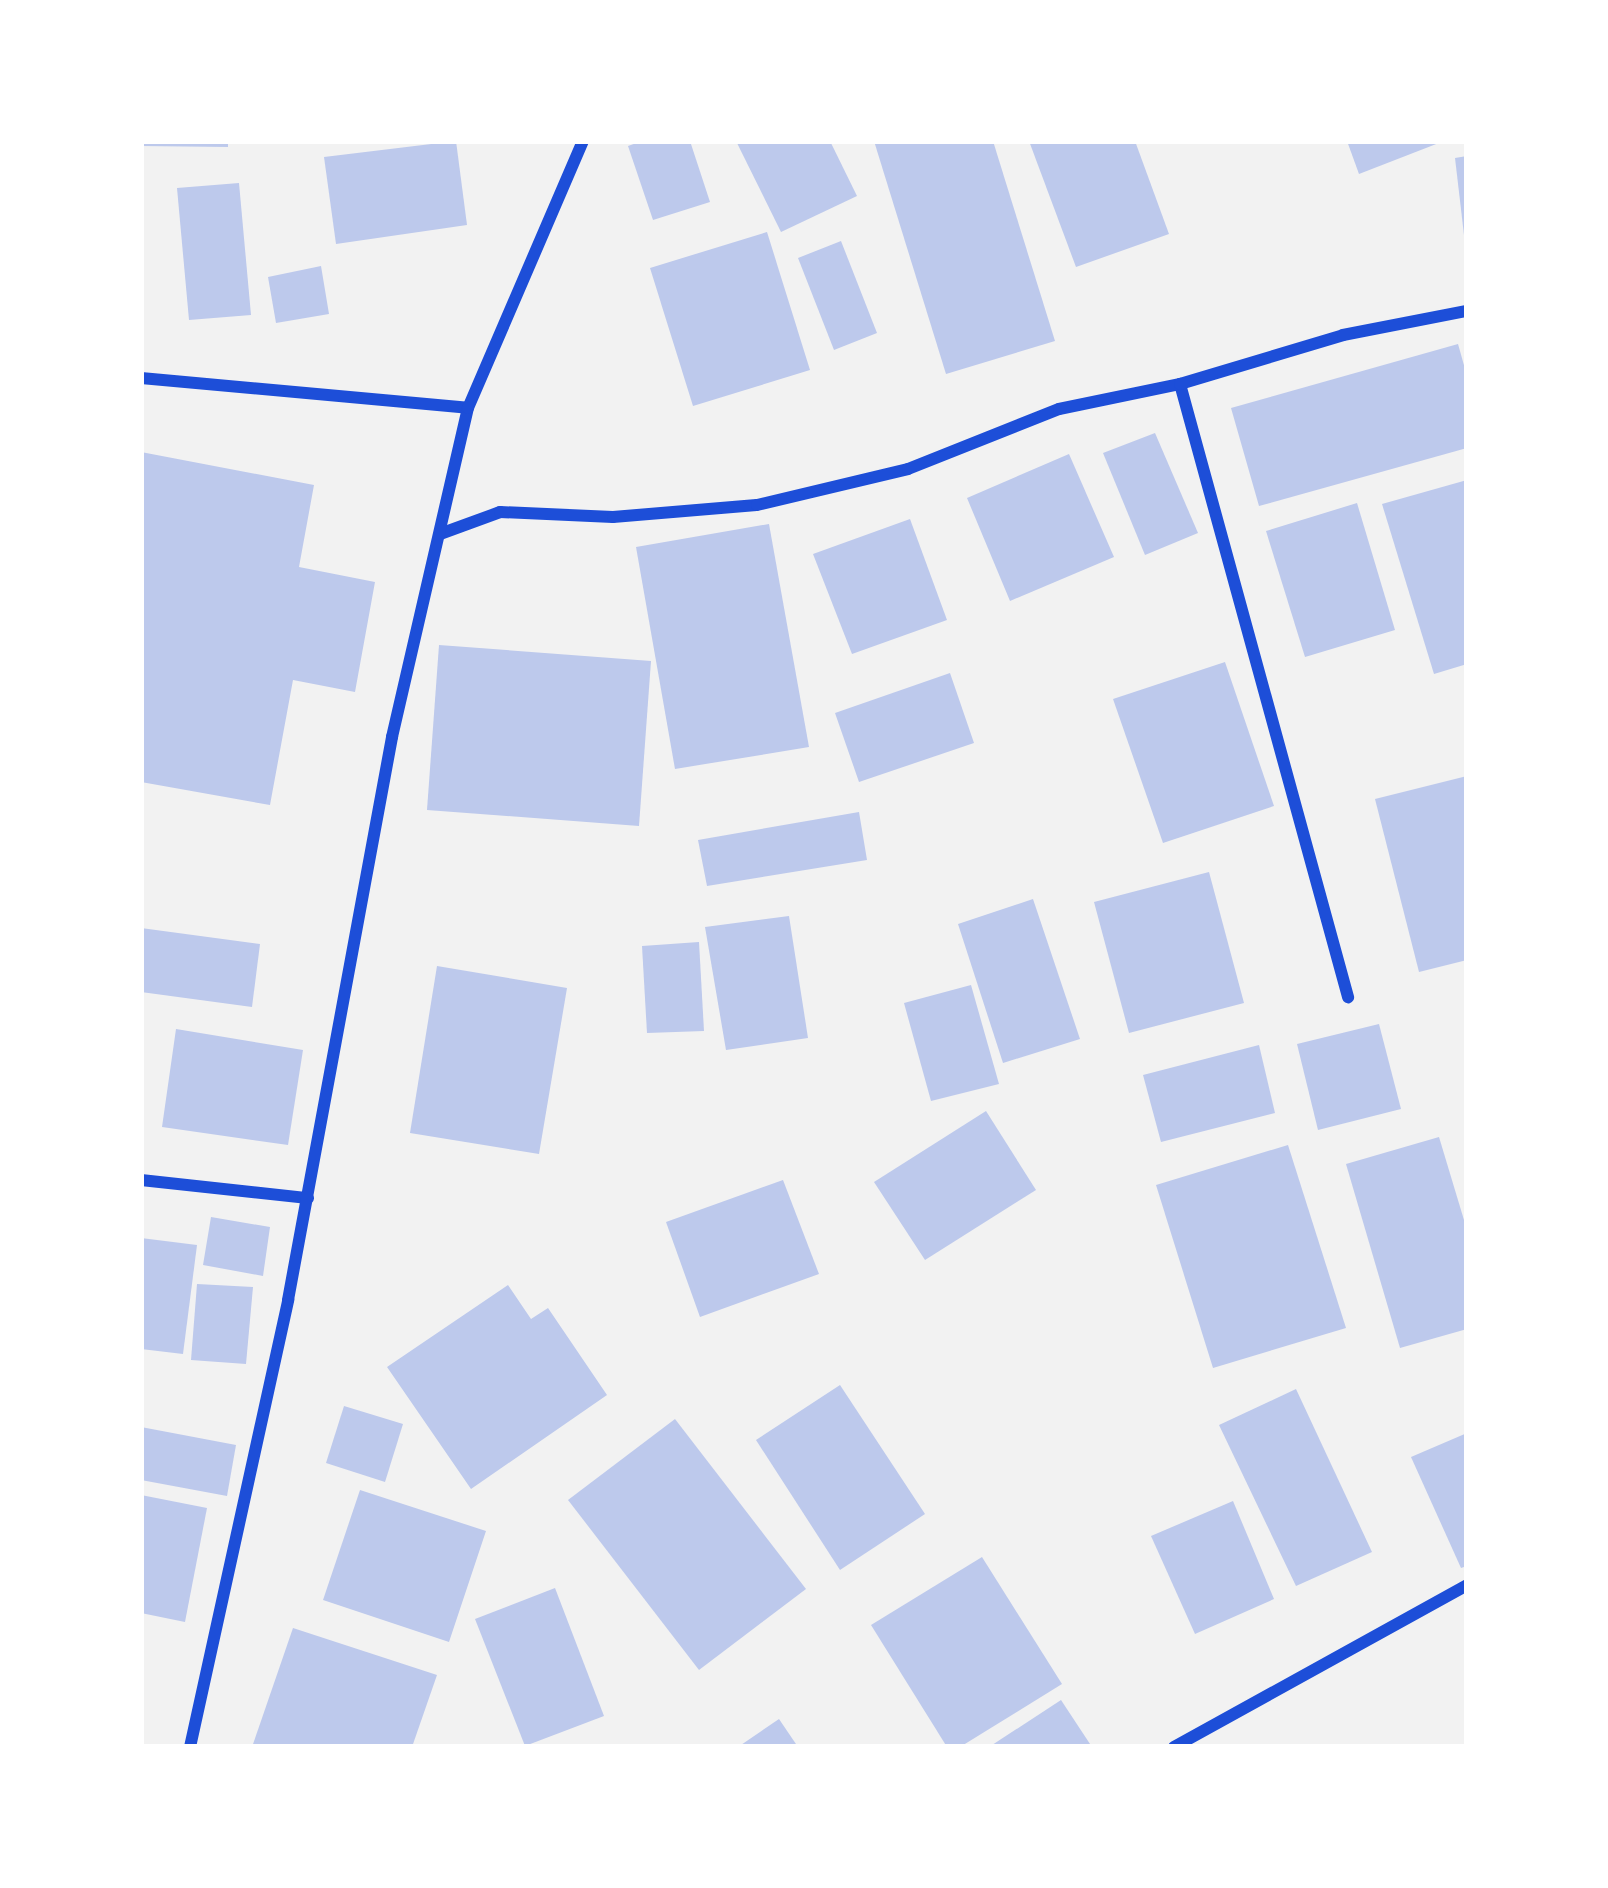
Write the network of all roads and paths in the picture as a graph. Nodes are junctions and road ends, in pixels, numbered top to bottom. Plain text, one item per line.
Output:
1 (583, 141) edge
2 (1467, 311) edge
3 (141, 378) edge
4 (1180, 383) junction
5 (468, 408) junction
6 (440, 534) junction
7 (1348, 997) dead end
8 (141, 1180) edge
9 (308, 1198) junction
10 (1467, 1585) edge
11 (190, 1747) edge
12 (1174, 1747) edge

1 - 5 street
2 - 4 street
3 - 5 street
4 - 6 street
4 - 7 street
5 - 6 street
6 - 9 street
8 - 9 street
9 - 11 street
10 - 12 street

